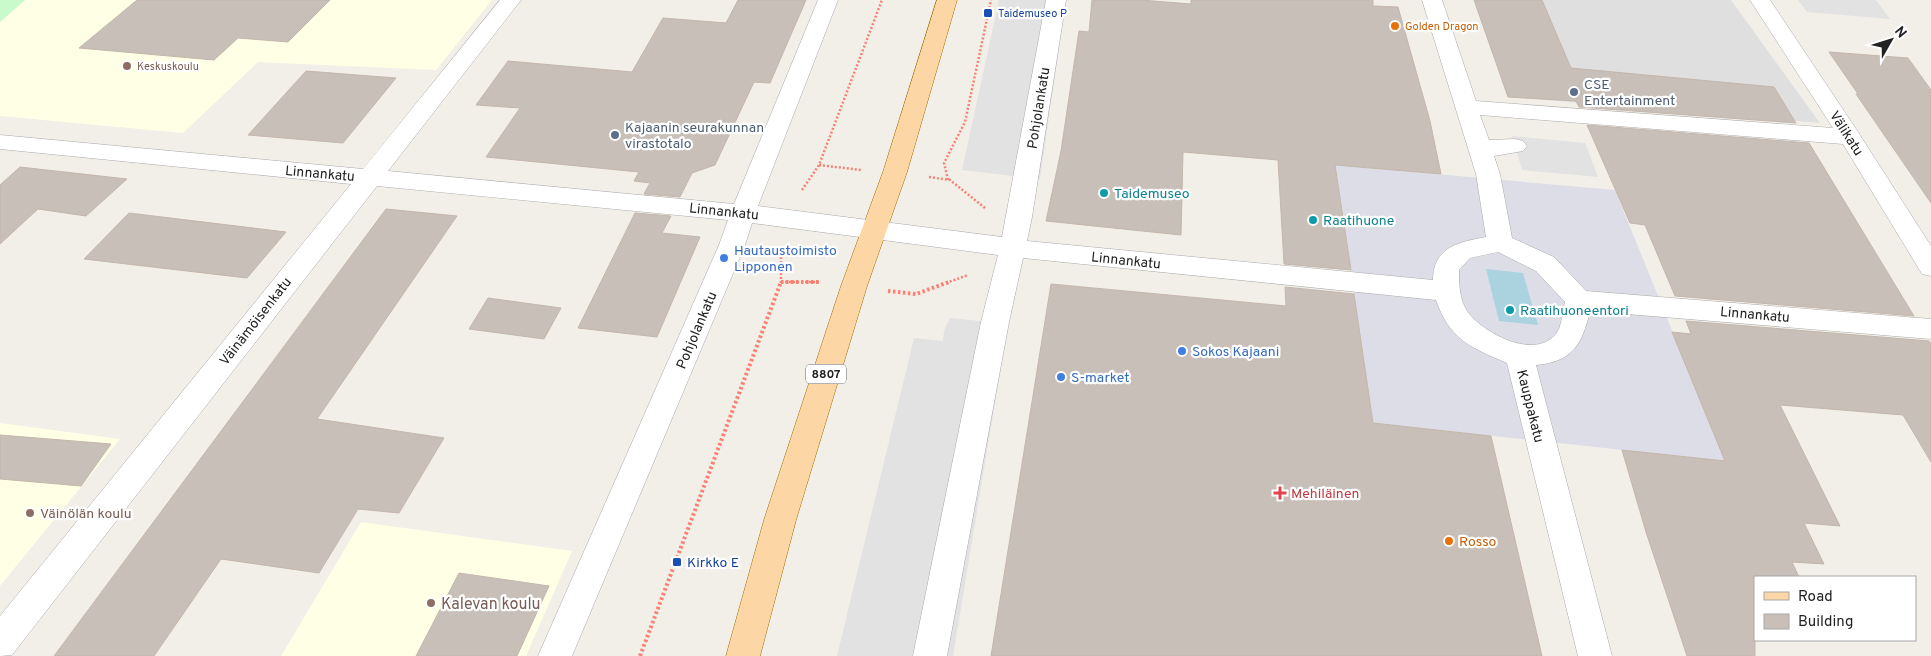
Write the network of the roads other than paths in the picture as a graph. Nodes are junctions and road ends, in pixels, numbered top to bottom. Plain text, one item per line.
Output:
1 (511, 0) edge
2 (828, 0) edge
3 (947, 0) edge
4 (1056, 0) edge
5 (1432, 0) edge
6 (1760, 0) edge
7 (1465, 107) junction
8 (1850, 137) junction
9 (1515, 146) dead end
10 (6, 148) edge
11 (1480, 148) junction
12 (370, 177) junction
13 (742, 213) junction
14 (874, 229) junction
15 (1500, 243) junction
16 (1010, 262) junction
17 (1931, 267) edge
18 (1446, 291) junction
19 (1579, 300) junction
20 (1931, 329) edge
21 (1519, 356) junction
22 (0, 643) edge
23 (555, 656) edge
24 (743, 656) edge
25 (930, 656) edge
26 (1595, 656) edge

1 - 12 street, Väinämöisenkatu
2 - 13 street, Pohjolankatu
3 - 14 main road, 8807
4 - 16 street, Pohjolankatu
5 - 7 street
6 - 8 street, Välikatu
7 - 8 street
7 - 11 street
8 - 17 street, Välikatu
9 - 11 street
10 - 12 street, Linnankatu
11 - 15 street
12 - 13 street, Linnankatu
12 - 22 street, Väinämöisenkatu
13 - 14 street, Linnankatu
13 - 23 street, Pohjolankatu
14 - 16 street, Linnankatu
14 - 24 main road, 8807
15 - 18 street
15 - 19 street
16 - 18 street, Linnankatu
16 - 25 street, Pohjolankatu
18 - 21 street
19 - 20 street, Linnankatu
19 - 21 street, Kauppakatu
21 - 26 street, Kauppakatu

